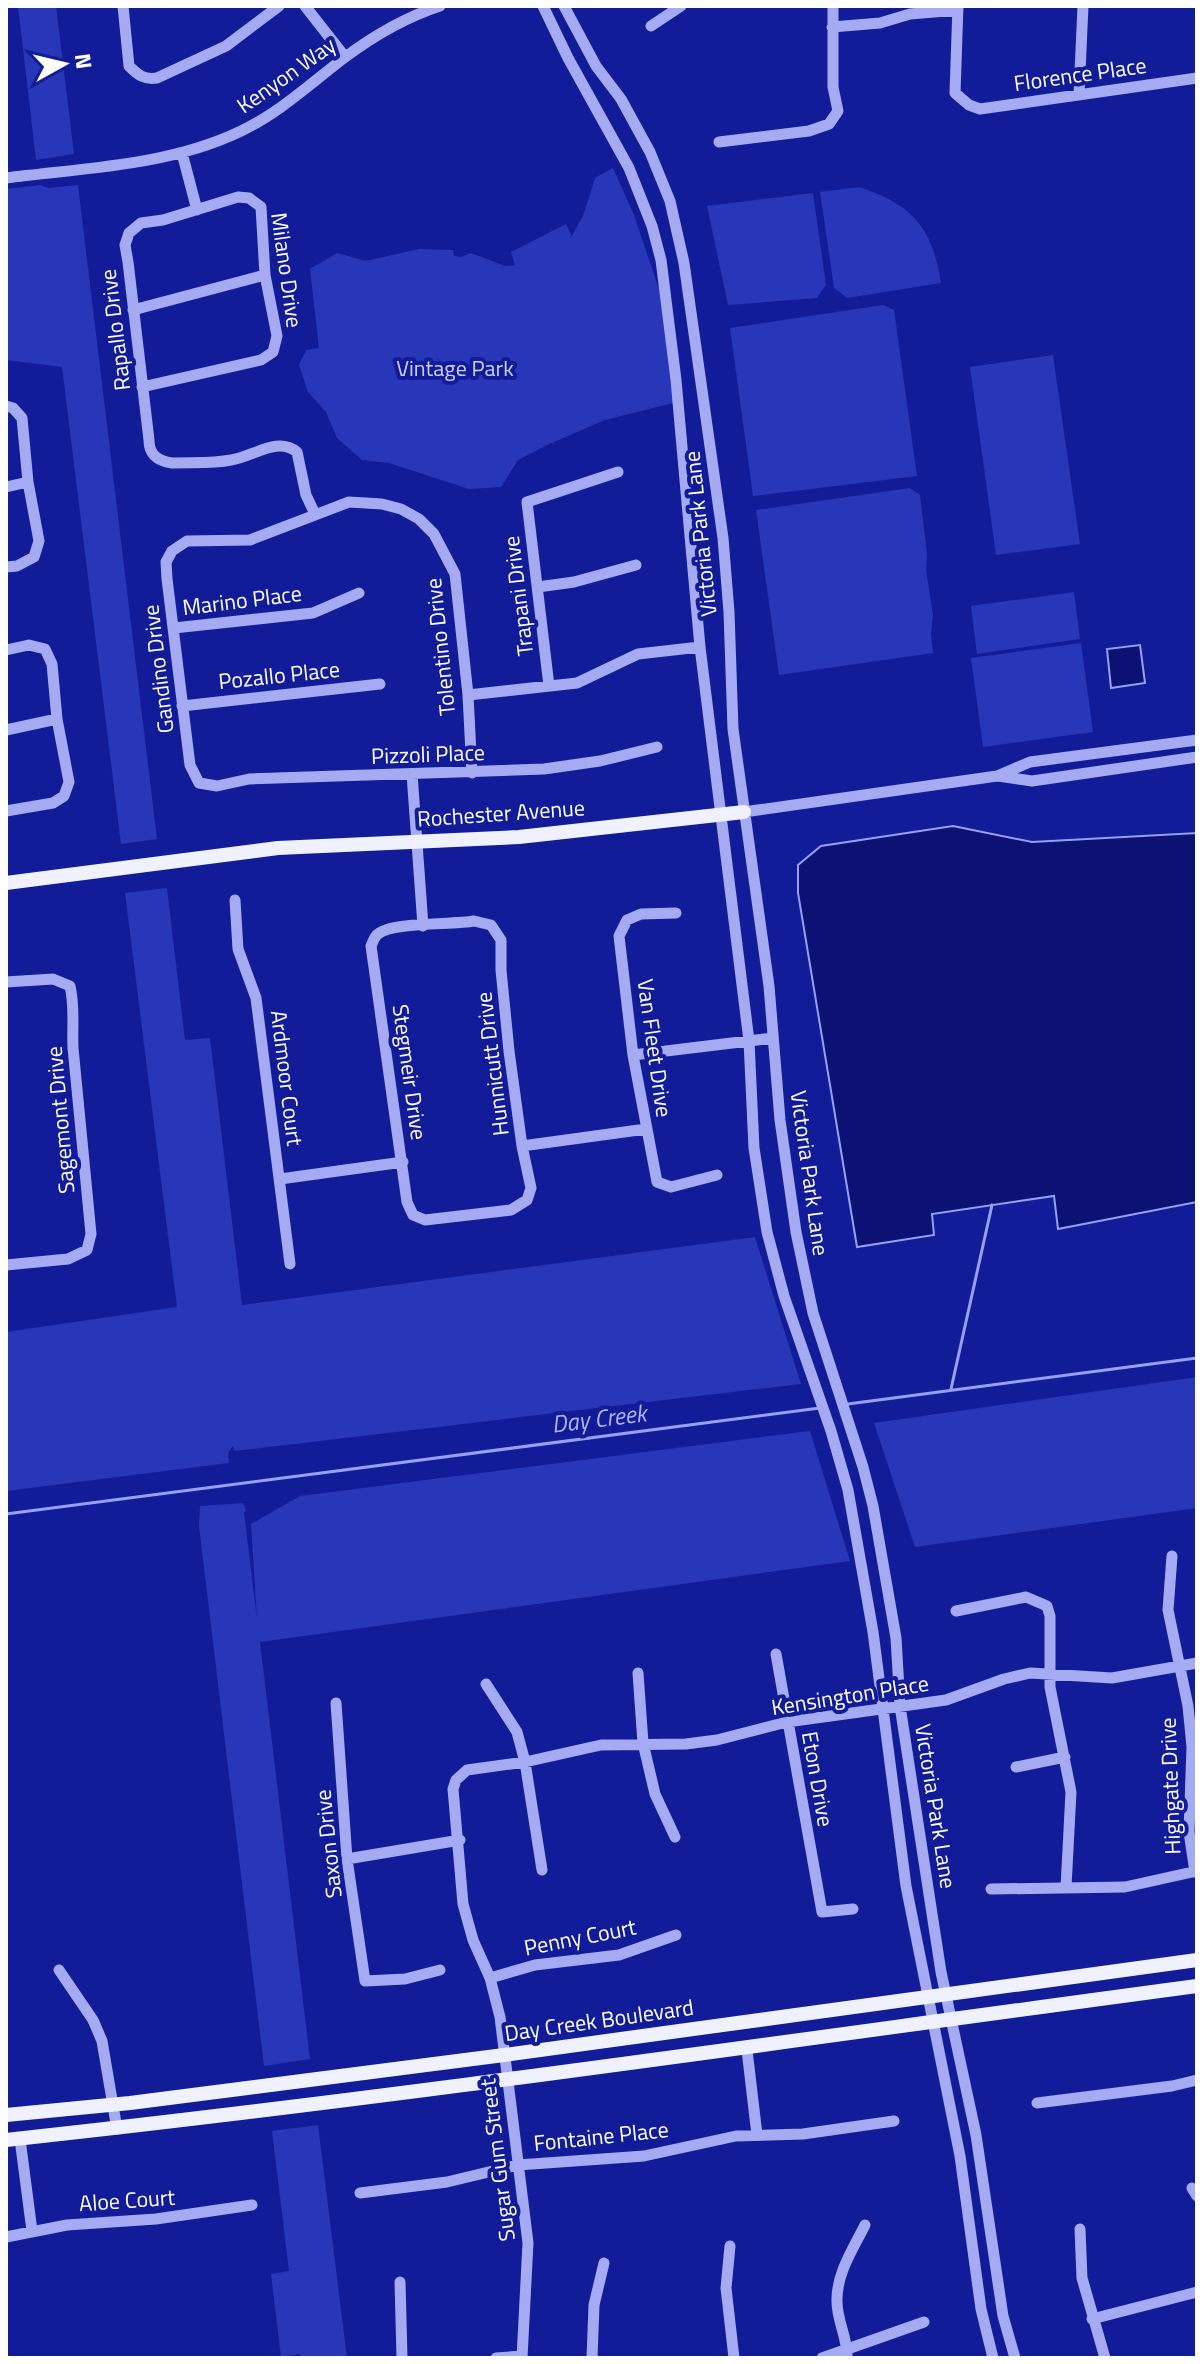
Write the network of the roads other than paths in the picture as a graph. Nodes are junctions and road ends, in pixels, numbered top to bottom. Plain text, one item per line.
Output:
1 (123, 6) edge
2 (279, 6) edge
3 (305, 6) edge
4 (440, 6) edge
5 (543, 6) edge
6 (564, 6) edge
7 (681, 6) edge
8 (833, 6) edge
9 (1083, 6) edge
10 (958, 8) edge
11 (651, 26) dead end
12 (832, 27) junction
13 (345, 57) junction
14 (1197, 78) edge
15 (1079, 94) junction
16 (719, 142) dead end
17 (182, 153) junction
18 (6, 178) edge
19 (197, 210) junction
20 (265, 275) junction
21 (133, 310) junction
22 (142, 387) junction
23 (10, 407) edge
24 (618, 472) dead end
25 (28, 482) junction
26 (6, 487) edge
27 (315, 514) junction
28 (636, 565) dead end
29 (6, 567) edge
30 (538, 587) junction
31 (359, 593) dead end
32 (174, 628) junction
33 (700, 647) junction
34 (6, 650) edge
35 (380, 684) dead end
36 (549, 686) junction
37 (468, 695) junction
38 (182, 706) junction
39 (57, 719) junction
40 (6, 730) edge
41 (1197, 740) edge
42 (657, 747) dead end
43 (1197, 757) edge
44 (472, 773) junction
45 (412, 774) junction
46 (997, 776) junction
47 (199, 783) joint
48 (6, 811) edge
49 (744, 812) junction
50 (721, 815) junction
51 (416, 841) junction
52 (6, 883) edge
53 (235, 900) dead end
54 (676, 913) dead end
55 (423, 926) junction
56 (6, 982) edge
57 (773, 1038) junction
58 (749, 1041) junction
59 (633, 1055) junction
60 (646, 1129) junction
61 (522, 1146) junction
62 (403, 1162) junction
63 (717, 1175) dead end
64 (280, 1179) junction
65 (413, 1215) joint
66 (290, 1264) dead end
67 (6, 1265) edge
68 (1172, 1556) dead end
69 (956, 1611) dead end
70 (776, 1654) dead end
71 (1197, 1663) edge
72 (1179, 1666) junction
73 (638, 1673) dead end
74 (1050, 1674) junction
75 (486, 1684) dead end
76 (336, 1703) dead end
77 (900, 1706) junction
78 (882, 1708) junction
79 (787, 1722) junction
80 (643, 1743) junction
81 (1065, 1757) junction
82 (525, 1762) junction
83 (1016, 1767) dead end
84 (460, 1775) joint
85 (675, 1837) dead end
86 (460, 1840) junction
87 (347, 1859) junction
88 (542, 1870) dead end
89 (1196, 1872) edge
90 (1066, 1887) junction
91 (991, 1889) dead end
92 (853, 1909) dead end
93 (676, 1935) dead end
94 (1197, 1960) edge
95 (59, 1970) dead end
96 (440, 1970) dead end
97 (490, 1978) junction
98 (1197, 1986) edge
99 (945, 1994) junction
100 (928, 1996) junction
101 (950, 2019) junction
102 (933, 2021) junction
103 (747, 2050) junction
104 (504, 2055) junction
105 (1197, 2080) edge
106 (508, 2081) junction
107 (1037, 2103) dead end
108 (114, 2105) junction
109 (6, 2115) edge
110 (894, 2121) dead end
111 (117, 2129) junction
112 (757, 2135) junction
113 (13, 2139) edge
114 (518, 2165) junction
115 (360, 2193) dead end
116 (252, 2205) dead end
117 (865, 2225) dead end
118 (1080, 2229) dead end
119 (32, 2231) junction
120 (6, 2237) edge
121 (730, 2246) dead end
122 (604, 2263) dead end
123 (400, 2282) dead end
124 (1197, 2292) edge
125 (1092, 2319) junction
126 (924, 2322) dead end
127 (847, 2354) edge
128 (522, 2357) edge
129 (402, 2358) edge
130 (496, 2358) edge
131 (592, 2358) edge
132 (734, 2358) edge
133 (822, 2358) edge
134 (993, 2358) edge
135 (1015, 2358) edge
136 (1105, 2358) edge

1 - 2 street
3 - 13 street
4 - 13 street, Kenyon Way
5 - 33 street, Victoria Park Lane
6 - 49 street, Victoria Park Lane
7 - 11 street
8 - 12 street
9 - 15 street
10 - 12 street
10 - 15 street, Florence Place
12 - 16 street
13 - 17 street, Kenyon Way
14 - 15 street, Florence Place
17 - 18 street, Kenyon Way
17 - 19 street
19 - 20 street, Milano Drive
19 - 21 street, Rapallo Drive
20 - 21 street
20 - 22 street, Milano Drive
21 - 22 street, Rapallo Drive
22 - 27 street, Rapallo Drive
23 - 25 street
24 - 30 street, Trapani Drive
25 - 26 street
25 - 29 street
27 - 32 street, Gandino Drive
27 - 37 street, Tolentino Drive
28 - 30 street
30 - 36 street, Trapani Drive
31 - 32 street, Marino Place
32 - 38 street, Gandino Drive
33 - 36 street
33 - 50 street, Victoria Park Lane
34 - 39 street
35 - 38 street, Pozallo Place
36 - 37 street
37 - 44 street, Tolentino Drive
38 - 47 street, Gandino Drive
39 - 40 street
39 - 48 street
41 - 46 street, Rochester Avenue
42 - 44 street, Pizzoli Place
43 - 46 street, Rochester Avenue
44 - 45 street, Pizzoli Place
45 - 47 street, Pizzoli Place
45 - 51 street
46 - 49 street, Rochester Avenue
49 - 50 main road, Rochester Avenue
49 - 57 street, Victoria Park Lane
50 - 51 main road, Rochester Avenue
50 - 58 street, Victoria Park Lane
51 - 52 main road, Rochester Avenue
51 - 55 street
53 - 64 street, Ardmoor Court
54 - 59 street, Van Fleet Drive
55 - 61 street, Hunnicutt Drive
55 - 62 street, Stegmeir Drive
56 - 67 street, Sagemont Drive
57 - 58 street
57 - 77 street, Victoria Park Lane
58 - 59 street
58 - 78 street, Victoria Park Lane
59 - 60 street, Van Fleet Drive
60 - 61 street
60 - 63 street, Van Fleet Drive
61 - 65 street, Hunnicutt Drive
62 - 64 street
62 - 65 street, Stegmeir Drive
64 - 66 street, Ardmoor Court
68 - 72 street, Highgate Drive
69 - 74 street
70 - 79 street, Eton Drive
71 - 72 street, Kensington Place
72 - 74 street, Kensington Place
72 - 89 street, Highgate Drive
73 - 80 street
74 - 77 street, Kensington Place
74 - 81 street
75 - 82 street
76 - 87 street, Saxon Drive
77 - 78 street, Kensington Place
77 - 99 street, Victoria Park Lane
78 - 79 street, Kensington Place
78 - 100 street, Victoria Park Lane
79 - 80 street, Kensington Place
79 - 92 street, Eton Drive
80 - 82 street, Kensington Place
80 - 85 street
81 - 83 street
81 - 90 street
82 - 84 street, Kensington Place
82 - 88 street
84 - 86 street, Sugar Gum Street
86 - 87 street
86 - 97 street, Sugar Gum Street
87 - 96 street, Saxon Drive
89 - 90 street
90 - 91 street
93 - 97 street, Penny Court
94 - 99 main road, Day Creek Boulevard
95 - 108 street
97 - 104 street, Sugar Gum Street
98 - 101 main road
99 - 100 main road, Day Creek Boulevard
99 - 101 street, Victoria Park Lane
100 - 102 street, Victoria Park Lane
100 - 104 main road, Day Creek Boulevard
101 - 102 main road
101 - 135 street, Victoria Park Lane
102 - 103 main road
102 - 134 street, Victoria Park Lane
103 - 106 main road
103 - 112 street
104 - 106 street, Sugar Gum Street
104 - 108 main road, Day Creek Boulevard
105 - 107 street
106 - 111 main road
106 - 114 street, Sugar Gum Street
108 - 109 main road, Day Creek Boulevard
108 - 111 street
110 - 112 street, Fontaine Place
111 - 113 main road
112 - 114 street, Fontaine Place
113 - 119 street
114 - 115 street, Fontaine Place
114 - 128 street, Sugar Gum Street
116 - 119 street, Aloe Court
117 - 127 street
118 - 125 street
119 - 120 street, Aloe Court
121 - 132 street
122 - 131 street
123 - 129 street
124 - 125 street
125 - 136 street
126 - 127 street
127 - 133 street
128 - 130 street

